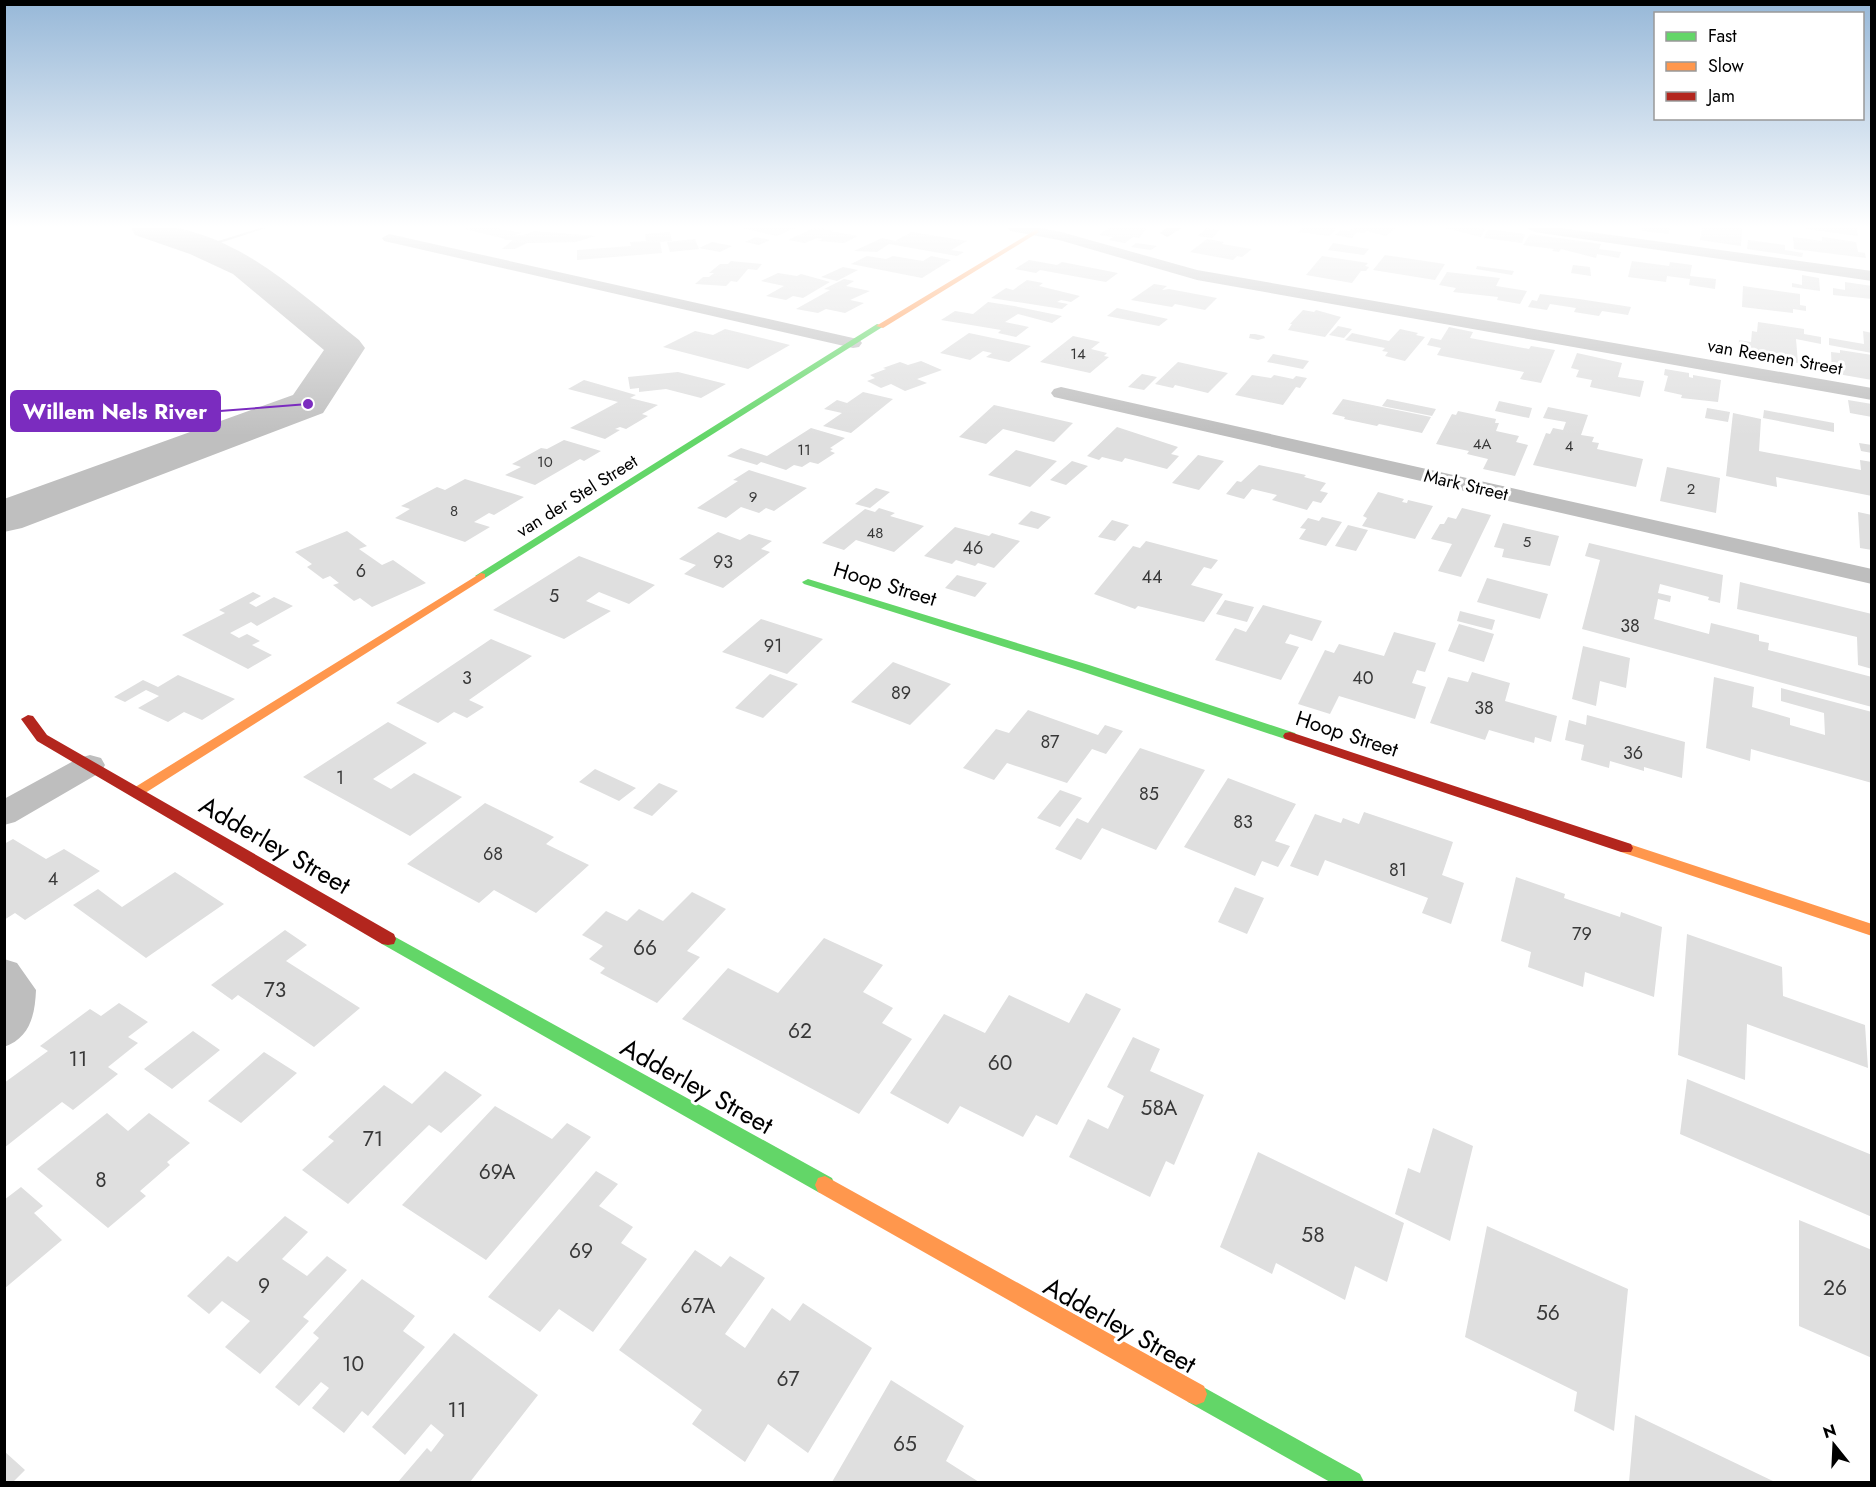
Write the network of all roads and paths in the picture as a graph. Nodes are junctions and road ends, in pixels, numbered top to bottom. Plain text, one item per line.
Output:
1 (651, 297) edge
2 (928, 297) edge
3 (1324, 297) edge
4 (853, 343) junction
5 (1061, 393) dead end
6 (1872, 394) edge
7 (1872, 577) edge
8 (808, 582) dead end
9 (28, 719) dead end
10 (90, 765) junction
11 (137, 792) junction
12 (4, 814) edge
13 (1872, 930) edge
14 (1352, 1482) edge

1 - 4 street
2 - 4 street, van der Stel Street
3 - 6 street, van Reenen Street
4 - 11 street, van der Stel Street
5 - 7 street, Mark Street
8 - 13 street, Hoop Street
9 - 10 street, Adderley Street
10 - 11 street, Adderley Street
10 - 12 street
11 - 14 street, Adderley Street

